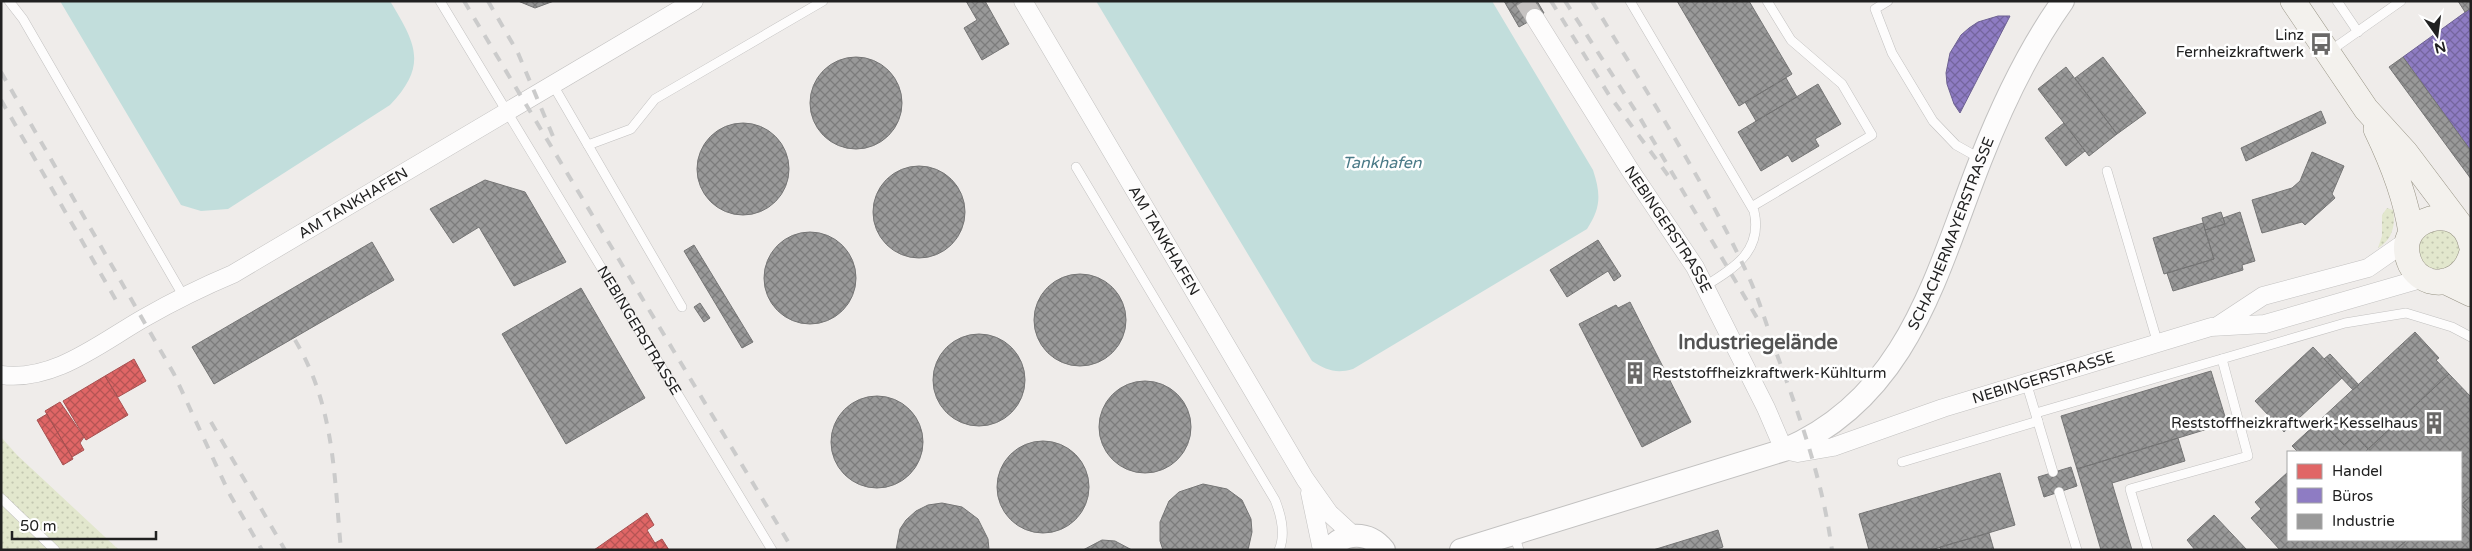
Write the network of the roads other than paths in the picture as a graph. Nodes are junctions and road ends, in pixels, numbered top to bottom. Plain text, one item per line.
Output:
1 (8, 1) edge
2 (440, 1) edge
3 (694, 1) edge
4 (823, 1) edge
5 (1023, 1) edge
6 (1630, 1) edge
7 (1768, 1) edge
8 (1888, 1) edge
9 (2063, 1) edge
10 (2293, 1) edge
11 (2337, 1) edge
12 (2401, 1) edge
13 (1873, 5) edge
14 (1535, 18) tunnel mouth
15 (2358, 32) junction
16 (2327, 53) junction
17 (553, 85) junction
18 (2366, 109) junction
19 (508, 111) junction
20 (588, 145) junction
21 (1982, 158) junction
22 (1076, 167) dead end
23 (2107, 171) dead end
24 (1753, 206) junction
25 (2409, 237) junction
26 (2469, 241) edge
27 (2434, 280) junction
28 (1705, 286) junction
29 (2471, 294) edge
30 (184, 297) junction
31 (682, 307) dead end
32 (2220, 325) junction
33 (2471, 337) edge
34 (2158, 344) junction
35 (2222, 359) junction
36 (1, 375) edge
37 (2026, 382) junction
38 (2037, 417) junction
39 (1808, 439) joint
40 (1784, 450) junction
41 (1902, 462) dead end
42 (2053, 472) dead end
43 (1305, 479) junction
44 (2060, 492) dead end
45 (1, 498) edge
46 (1354, 536) junction
47 (1517, 542) edge
48 (55, 550) edge
49 (772, 550) edge
50 (1280, 550) edge
51 (1322, 550) edge
52 (1329, 550) edge
53 (1384, 550) edge
54 (1461, 550) edge
55 (2077, 550) edge
56 (2148, 550) edge

1 - 30 lane
2 - 19 lane, NEBINGERSTRASSE
3 - 17 street, AM TANKHAFEN
4 - 20 lane
5 - 43 street, AM TANKHAFEN
6 - 24 lane
7 - 24 lane
8 - 13 lane
9 - 21 street, SCHACHERMAYERSTRASSE
10 - 16 main road
11 - 15 lane
12 - 15 lane
13 - 21 lane
14 - 28 street, NEBINGERSTRASSE
15 - 16 lane
16 - 18 main road
17 - 19 street, AM TANKHAFEN
17 - 20 lane
18 - 25 main road
18 - 26 main road
19 - 30 street, AM TANKHAFEN
19 - 49 lane, NEBINGERSTRASSE
20 - 31 lane
21 - 39 street, SCHACHERMAYERSTRASSE
22 - 50 lane
23 - 34 lane
24 - 28 lane
25 - 26 main road
25 - 27 main road
25 - 32 street, NEBINGERSTRASSE
26 - 27 main road
27 - 29 main road
27 - 32 street, NEBINGERSTRASSE
28 - 40 street, NEBINGERSTRASSE
30 - 36 street, AM TANKHAFEN
32 - 34 street, NEBINGERSTRASSE
33 - 35 lane
34 - 37 street, NEBINGERSTRASSE
35 - 38 lane
35 - 56 lane
37 - 38 lane
37 - 40 street, NEBINGERSTRASSE
38 - 41 lane
38 - 42 lane
39 - 40 street, NEBINGERSTRASSE
40 - 47 street, NEBINGERSTRASSE
43 - 46 street, AM TANKHAFEN
43 - 51 street, AM TANKHAFEN
44 - 55 lane
45 - 48 lane
46 - 52 street
46 - 53 street
47 - 54 street, NEBINGERSTRASSE

